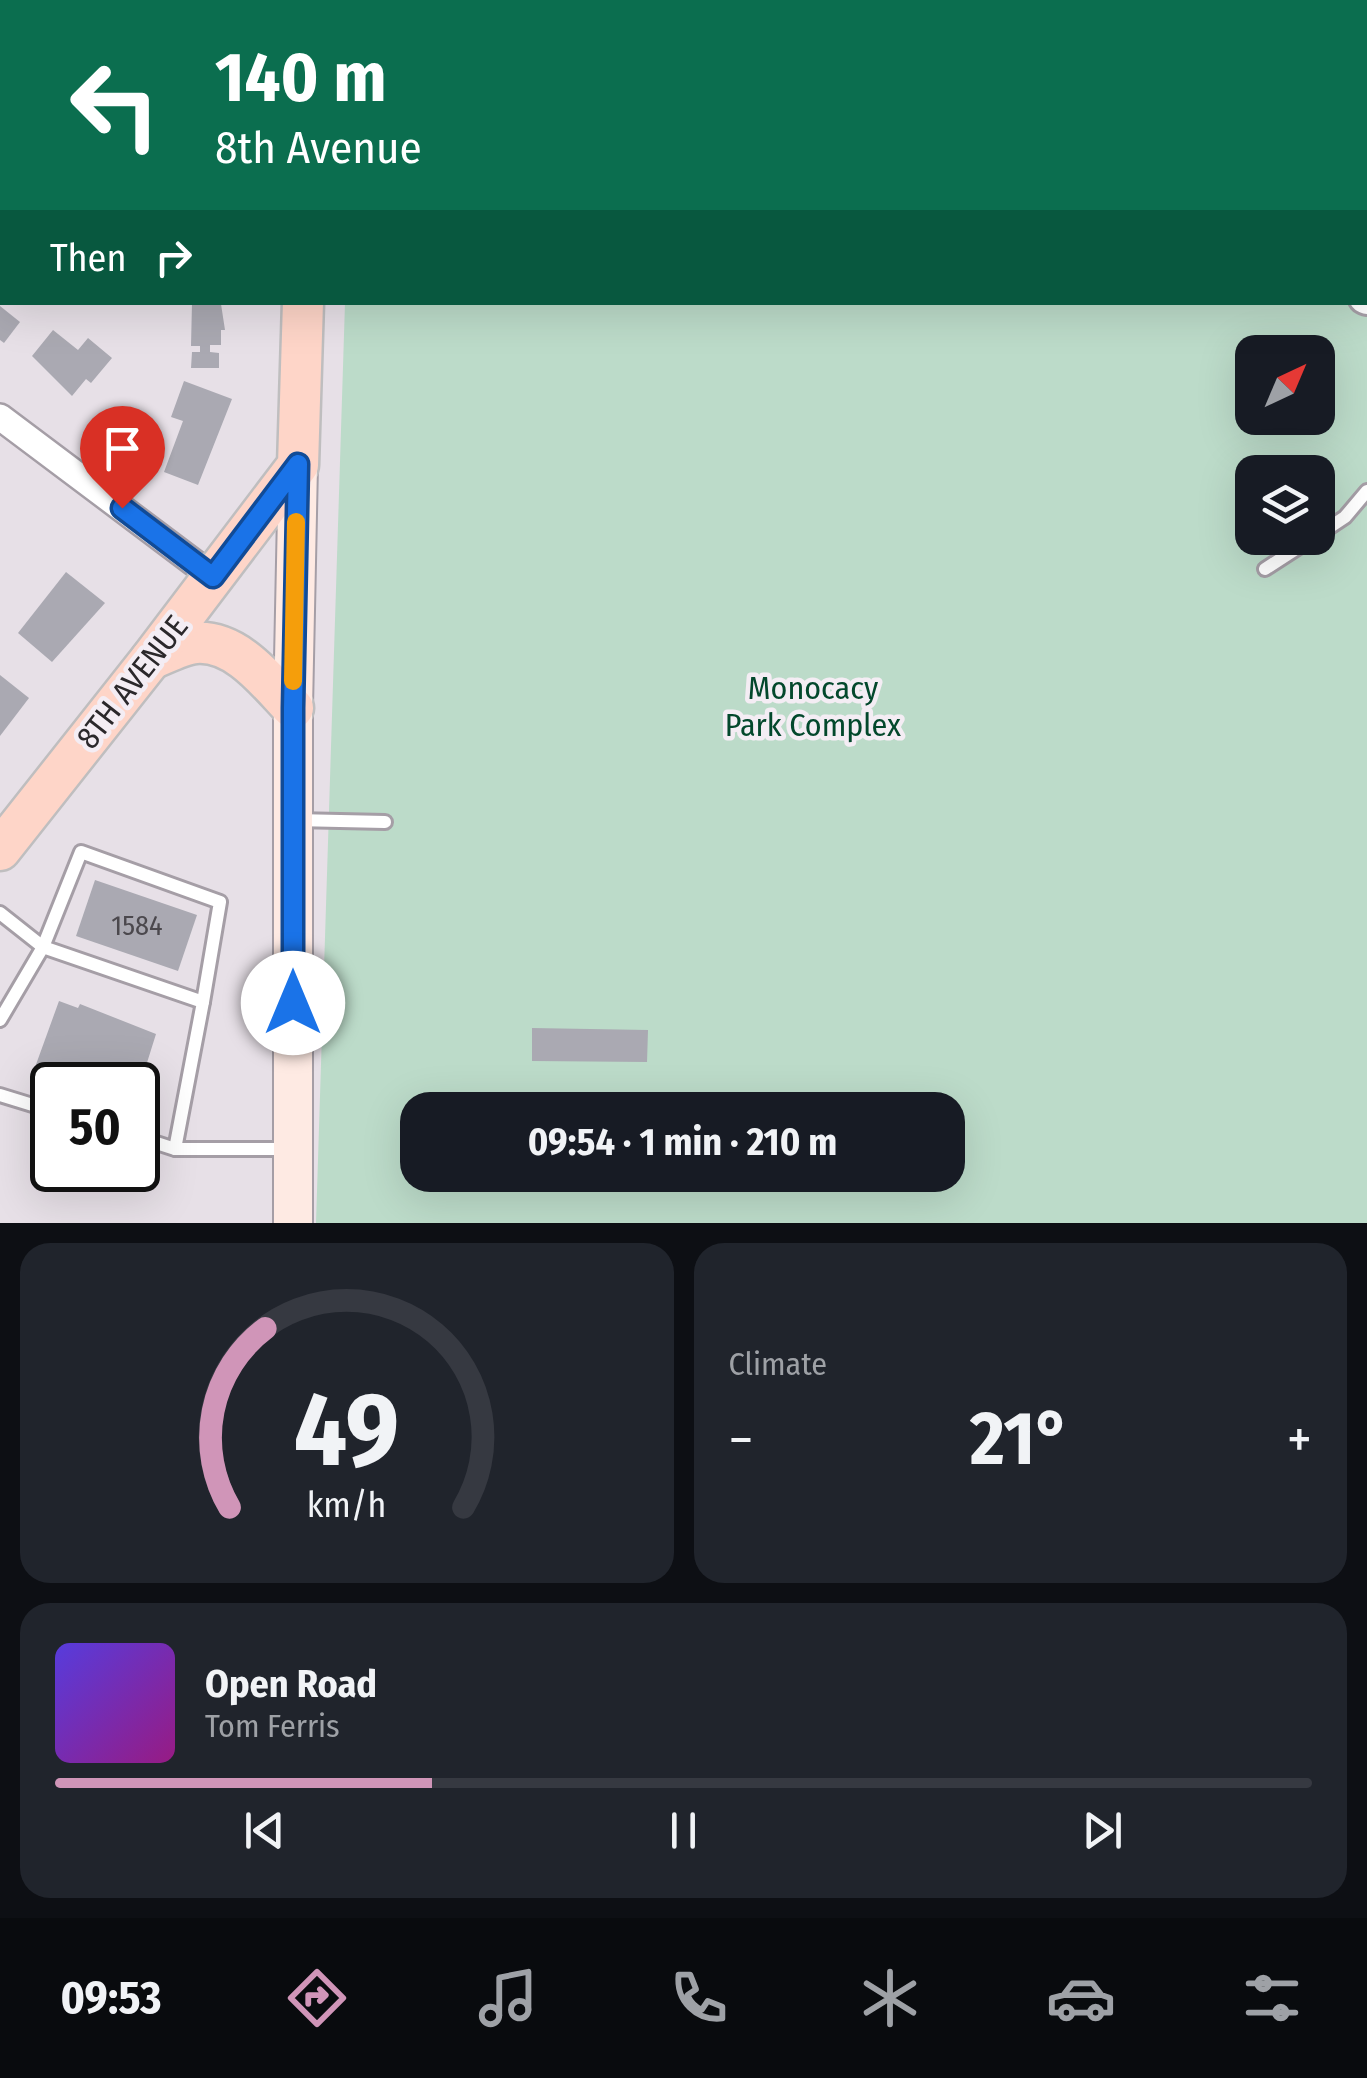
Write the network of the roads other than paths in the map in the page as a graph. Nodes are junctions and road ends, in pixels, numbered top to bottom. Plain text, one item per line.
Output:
1 (304, 305) edge
2 (0, 417) edge
3 (298, 464) junction
4 (1367, 491) edge
5 (1335, 524) edge
6 (1287, 555) edge
7 (1265, 569) dead end
8 (213, 577) junction
9 (151, 659) junction
10 (293, 708) junction
11 (293, 820) junction
12 (385, 822) dead end
13 (0, 850) edge
14 (0, 913) edge
15 (43, 947) junction
16 (203, 1002) junction
17 (0, 1020) edge
18 (0, 1094) edge
19 (30, 1104) edge
20 (160, 1144) edge
21 (175, 1148) junction
22 (293, 1149) junction
23 (293, 1223) edge

1 - 3 main road
2 - 8 street
3 - 8 main road, 8TH AVENUE
3 - 10 main road
4 - 5 lane
6 - 7 lane
8 - 9 main road, 8TH AVENUE
9 - 10 main road
9 - 13 main road, 8TH AVENUE
10 - 11 main road
11 - 12 lane
11 - 22 main road
14 - 15 lane
15 - 16 lane
15 - 16 lane
15 - 17 lane
16 - 21 lane
18 - 19 lane
20 - 21 lane
21 - 22 lane
22 - 23 main road

